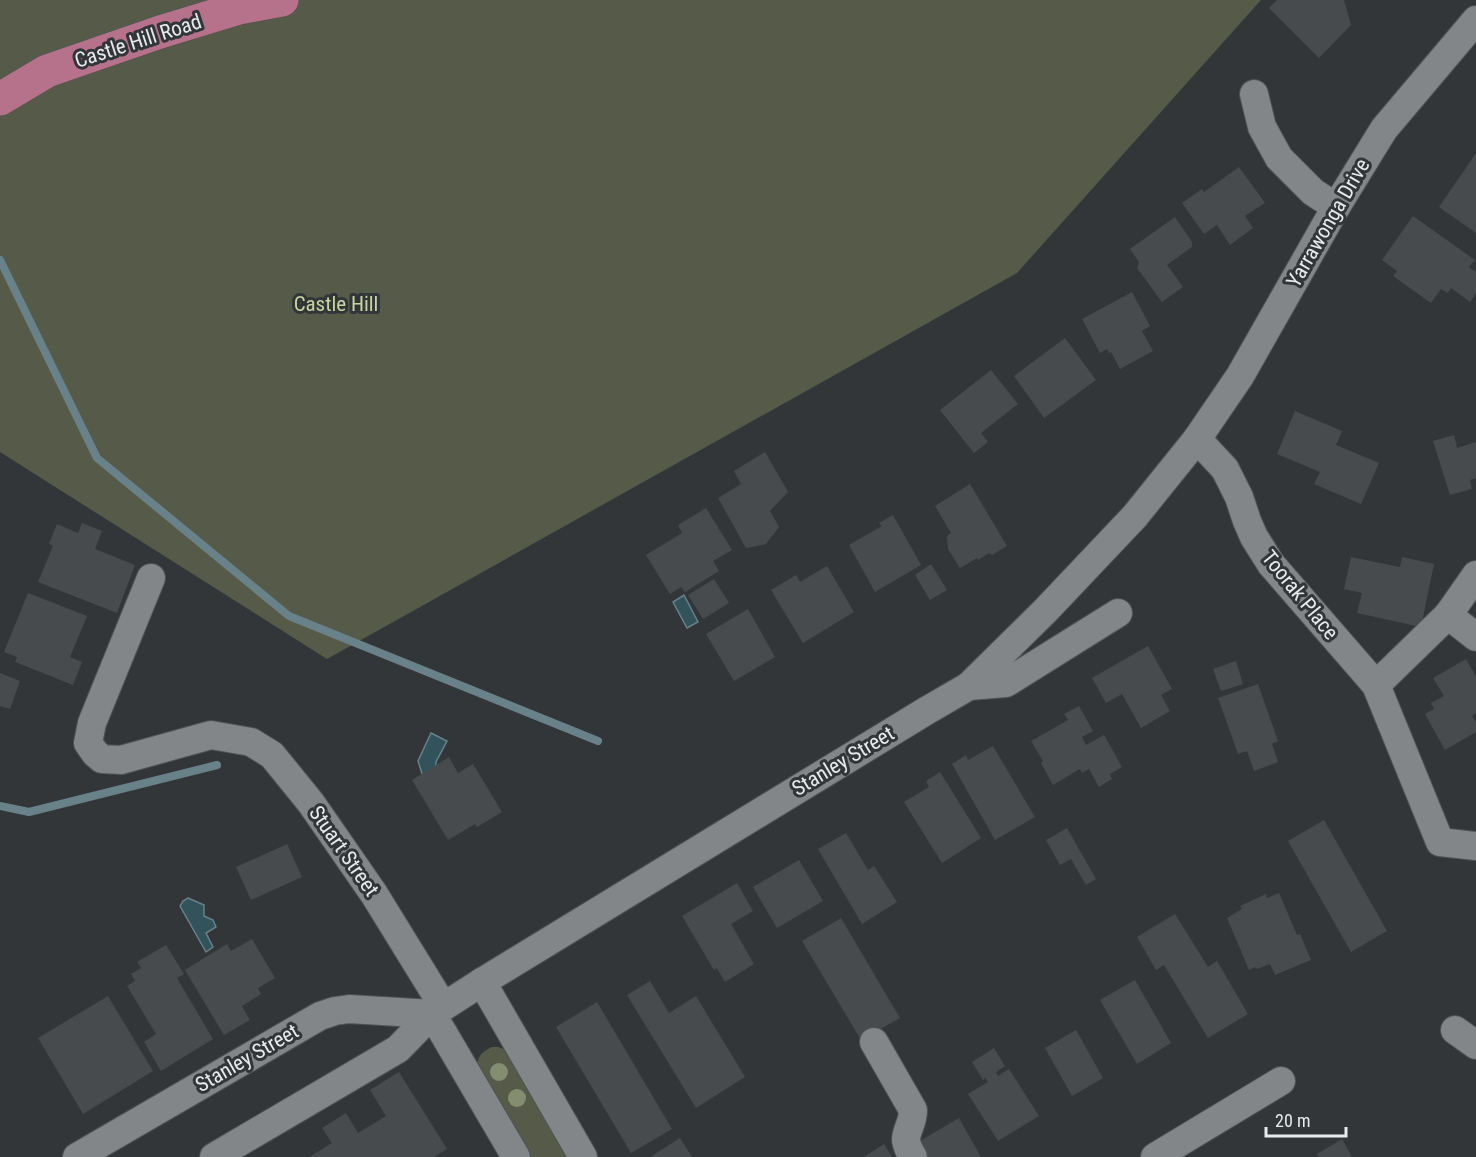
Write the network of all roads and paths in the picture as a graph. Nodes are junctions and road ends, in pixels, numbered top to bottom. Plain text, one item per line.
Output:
1 (282, 0) edge
2 (1476, 20) edge
3 (1254, 94) dead end
4 (0, 99) edge
5 (1336, 207) junction
6 (1197, 439) junction
7 (1476, 575) edge
8 (151, 579) dead end
9 (1118, 613) dead end
10 (1448, 615) junction
11 (1476, 637) edge
12 (1376, 685) junction
13 (969, 686) junction
14 (1476, 846) edge
15 (482, 982) junction
16 (438, 1010) junction
17 (874, 1042) dead end
18 (1281, 1081) dead end
19 (77, 1157) edge
20 (214, 1157) edge
21 (516, 1157) edge
22 (583, 1157) edge
23 (913, 1157) edge
24 (1155, 1157) edge

1 - 4 main road, Castle Hill Road
2 - 5 street, Yarrawonga Drive
3 - 5 street
5 - 6 street, Yarrawonga Drive
6 - 12 street, Toorak Place
6 - 13 street, Stanley Street
7 - 10 street
8 - 16 street, Stuart Street
9 - 13 street
10 - 11 street
10 - 12 street
12 - 14 street, Toorak Place
13 - 15 street, Stanley Street
15 - 16 street, Stanley Street
15 - 22 street
16 - 19 street, Stanley Street
16 - 20 street, Stanley Street
16 - 21 street, Stuart Street
17 - 23 street
18 - 24 street

